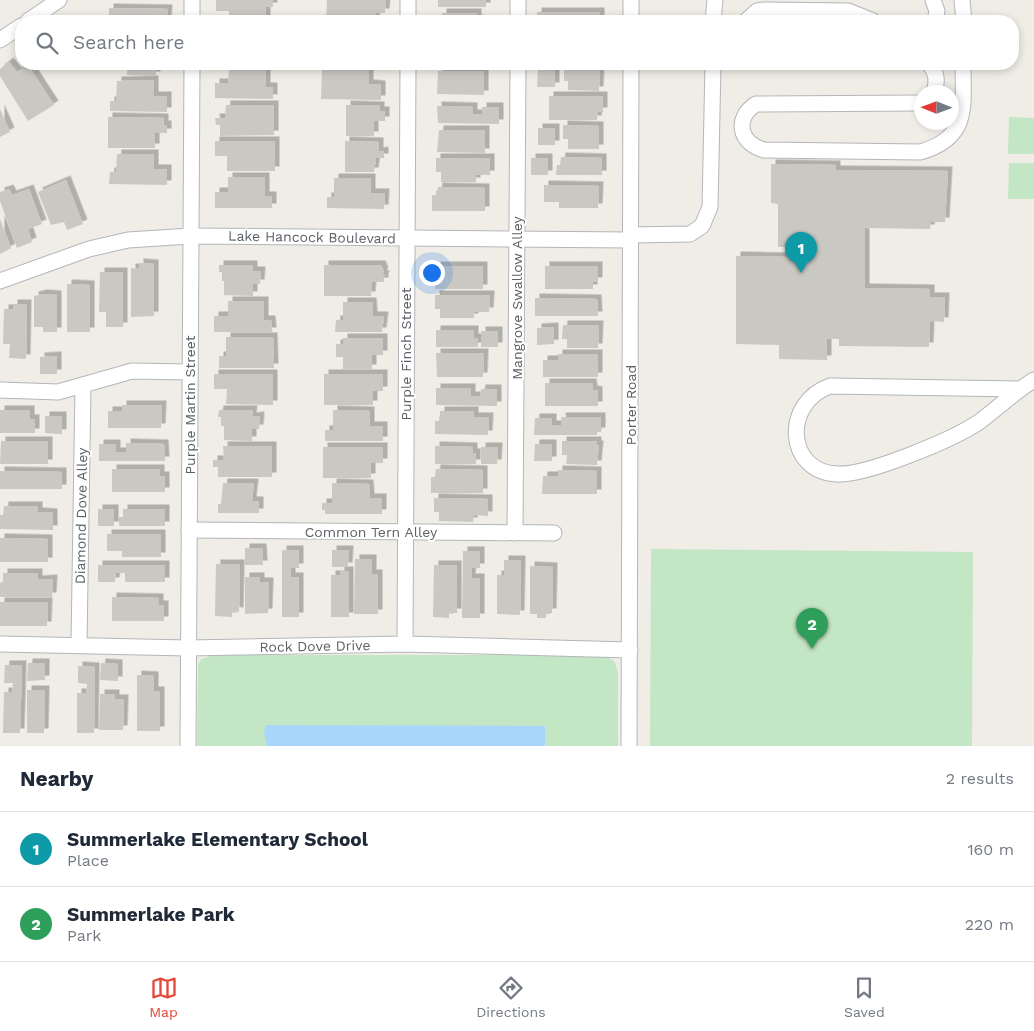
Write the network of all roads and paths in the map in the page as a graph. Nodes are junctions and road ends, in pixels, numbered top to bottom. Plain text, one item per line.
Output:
1 (59, 0) edge
2 (192, 0) edge
3 (408, 0) edge
4 (518, 0) edge
5 (631, 0) edge
6 (715, 0) edge
7 (933, 0) edge
8 (962, 0) edge
9 (37, 15) edge
10 (192, 15) edge
11 (408, 15) edge
12 (518, 15) edge
13 (631, 15) edge
14 (714, 15) edge
15 (753, 15) edge
16 (858, 15) edge
17 (936, 15) edge
18 (963, 15) edge
19 (15, 30) edge
20 (0, 40) edge
21 (192, 70) edge
22 (408, 70) edge
23 (518, 70) edge
24 (631, 70) edge
25 (713, 70) edge
26 (933, 70) edge
27 (963, 70) edge
28 (936, 85) edge
29 (914, 103) edge
30 (959, 123) edge
31 (956, 130) edge
32 (190, 236) junction
33 (631, 237) junction
34 (407, 238) junction
35 (517, 238) junction
36 (0, 281) edge
37 (190, 372) junction
38 (1034, 380) edge
39 (83, 386) junction
40 (1019, 389) junction
41 (0, 390) edge
42 (189, 530) junction
43 (405, 532) junction
44 (515, 532) junction
45 (554, 533) dead end
46 (0, 644) edge
47 (405, 644) junction
48 (79, 645) junction
49 (188, 648) junction
50 (630, 650) junction
51 (188, 746) edge
52 (629, 746) edge

1 - 9 street
2 - 10 street
3 - 11 street
4 - 12 street
5 - 13 street
6 - 14 street
7 - 17 street
8 - 18 street
15 - 16 street
19 - 20 street
21 - 32 street, Purple Martin Street
22 - 34 street, Purple Finch Street
23 - 35 street, Mangrove Swallow Alley
24 - 33 street, Porter Road
25 - 33 street, Lake Hancock Boulevard
26 - 28 street
27 - 30 street
29 - 31 street
32 - 34 street, Lake Hancock Boulevard
32 - 36 street, Lake Hancock Boulevard
32 - 37 street, Purple Martin Street
33 - 35 street, Lake Hancock Boulevard
33 - 50 street, Porter Road
34 - 35 street, Lake Hancock Boulevard
34 - 43 street, Purple Finch Street
35 - 44 street, Mangrove Swallow Alley
37 - 39 street
37 - 42 street, Purple Martin Street
38 - 40 street
39 - 41 street
39 - 48 street, Diamond Dove Alley
40 - 40 street
42 - 43 street, Common Tern Alley
42 - 49 street, Purple Martin Street
43 - 44 street, Common Tern Alley
43 - 47 street, Purple Finch Street
44 - 45 street, Common Tern Alley
46 - 48 street, Rock Dove Drive
47 - 49 street, Rock Dove Drive
47 - 50 street, Rock Dove Drive
48 - 49 street, Rock Dove Drive
49 - 51 street, Purple Martin Street
50 - 52 street, Porter Road

